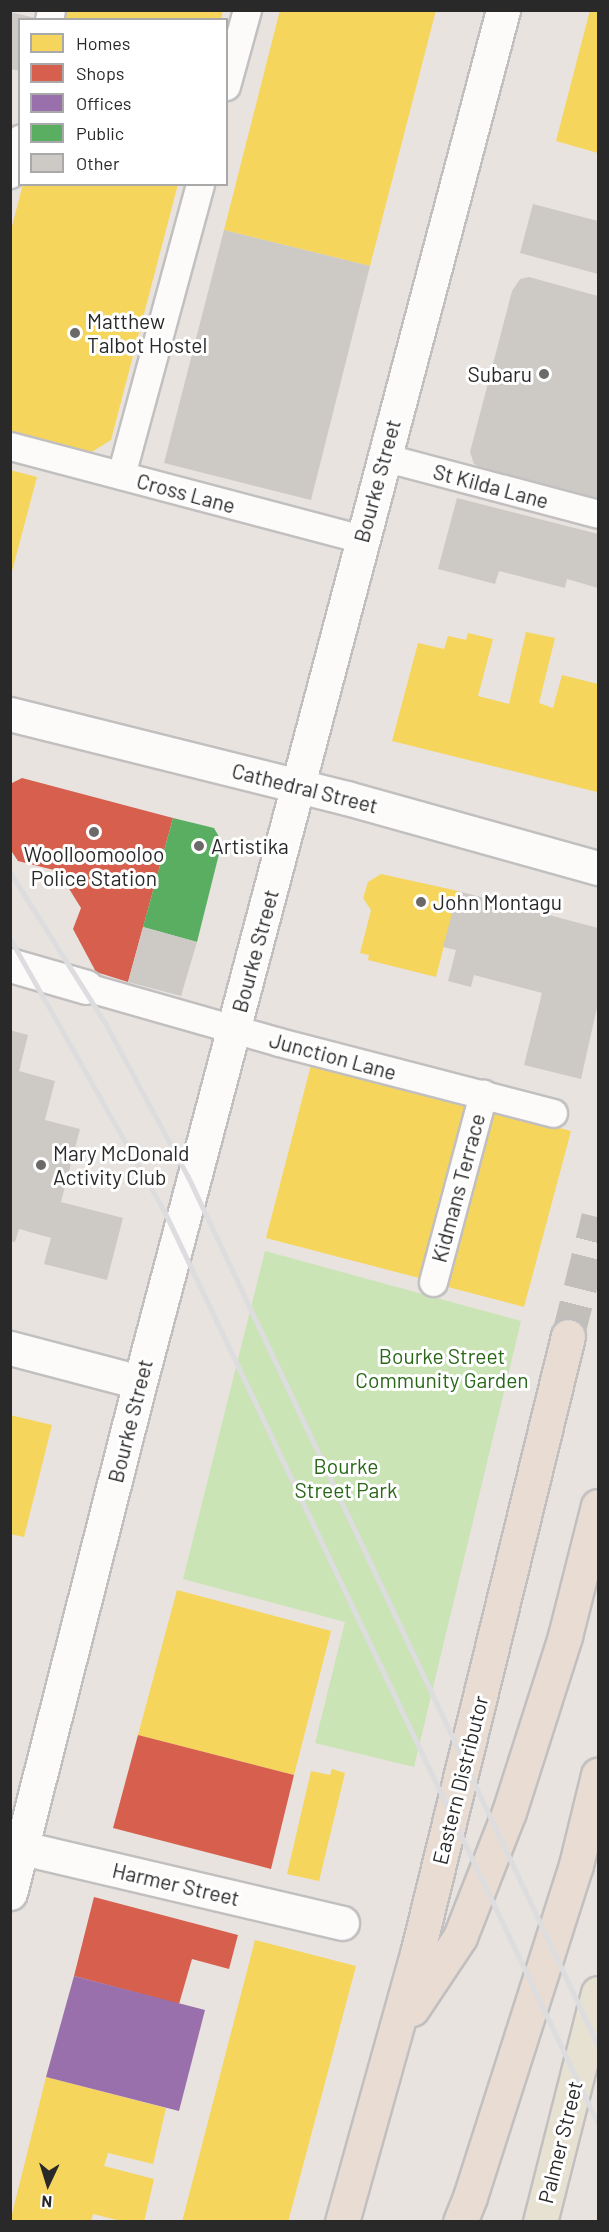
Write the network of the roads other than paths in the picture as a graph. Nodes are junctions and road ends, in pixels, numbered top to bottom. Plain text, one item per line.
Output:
1 (247, 10) edge
2 (503, 10) edge
3 (228, 79) edge
4 (18, 145) edge
5 (10, 174) edge
6 (199, 186) edge
7 (10, 446) edge
8 (383, 457) junction
9 (121, 475) junction
10 (598, 514) edge
11 (362, 539) junction
12 (10, 714) edge
13 (299, 786) junction
14 (598, 868) edge
15 (10, 965) edge
16 (86, 987) joint
17 (235, 1030) junction
18 (483, 1094) junction
19 (553, 1113) dead end
20 (433, 1282) dead end
21 (568, 1336) tunnel mouth
22 (10, 1348) edge
23 (140, 1382) junction
24 (598, 1506) edge
25 (598, 1775) edge
26 (16, 1847) edge
27 (10, 1893) edge
28 (342, 1923) dead end
29 (598, 1993) edge
30 (394, 2035) junction
31 (507, 2084) junction
32 (342, 2222) edge
33 (460, 2222) edge
34 (476, 2222) edge
35 (540, 2222) edge

1 - 3 lane
2 - 8 street, Bourke Street
4 - 5 lane
6 - 9 lane
7 - 9 lane, Cross Lane
8 - 10 lane, St Kilda Lane
8 - 11 street, Bourke Street
9 - 11 lane, Cross Lane
11 - 13 street, Bourke Street
12 - 13 street, Cathedral Street
13 - 14 street, Cathedral Street
13 - 17 street, Bourke Street
15 - 16 street, Junction Lane
16 - 17 lane, Junction Lane
17 - 18 lane, Junction Lane
17 - 23 street, Bourke Street
18 - 19 lane, Junction Lane
18 - 20 lane, Kidmans Terrace
21 - 30 highway, Eastern Distributor
22 - 23 street
23 - 26 street, Bourke Street
24 - 30 highway
25 - 31 highway
26 - 27 street, Bourke Street
26 - 28 street, Harmer Street
29 - 35 main road, Palmer Street
30 - 32 highway, Eastern Distributor
31 - 33 highway
31 - 34 lane

